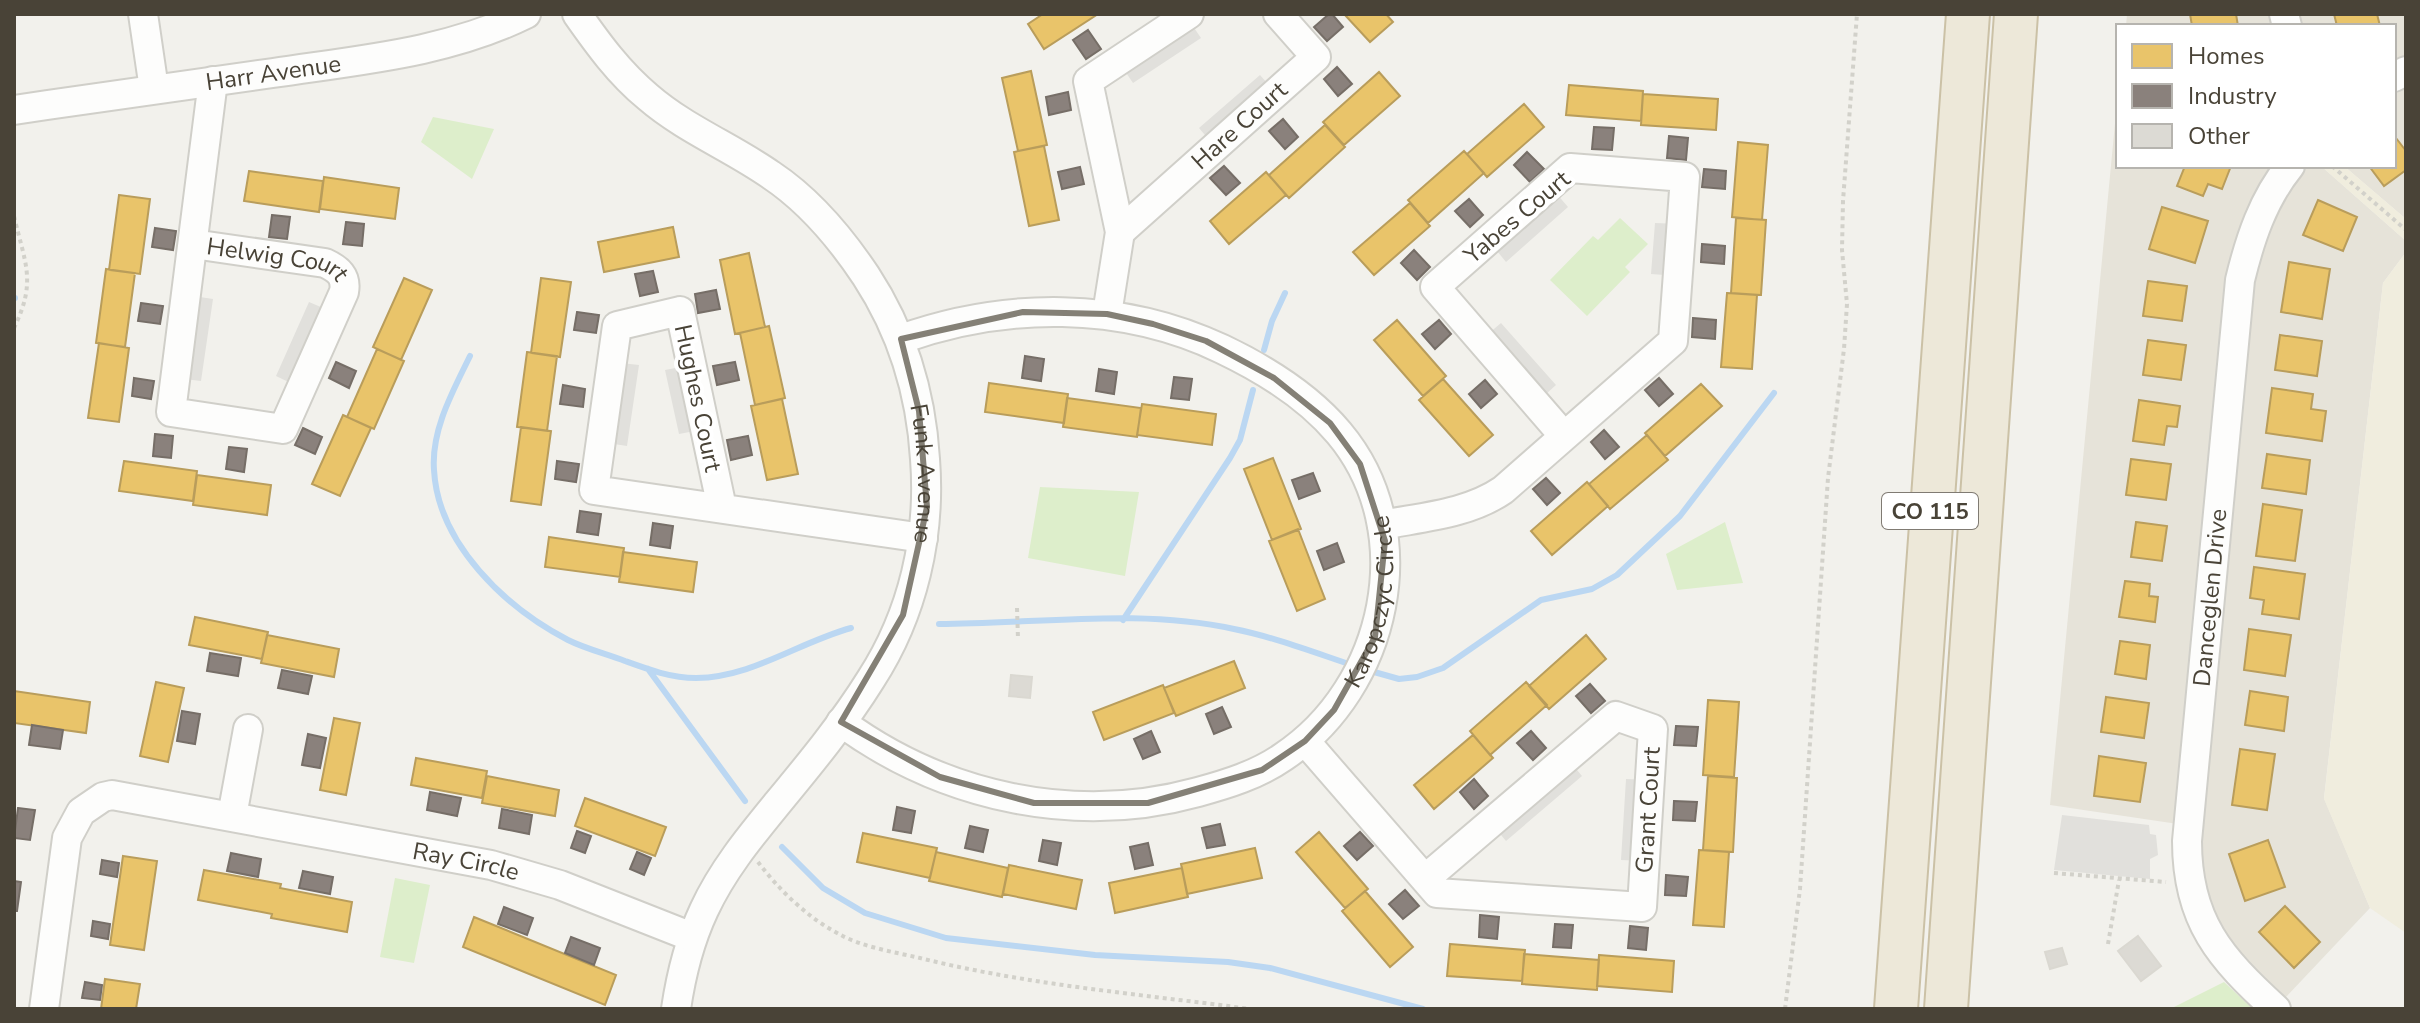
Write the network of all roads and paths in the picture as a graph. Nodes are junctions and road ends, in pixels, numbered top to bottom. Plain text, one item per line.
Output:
1 (143, 14) edge
2 (526, 14) edge
3 (577, 14) edge
4 (1189, 14) edge
5 (1278, 14) edge
6 (1857, 14) edge
7 (1968, 14) edge
8 (2016, 14) edge
9 (213, 81) junction
10 (154, 89) junction
11 (14, 110) edge
12 (2289, 168) edge
13 (2334, 168) edge
14 (14, 216) edge
15 (2406, 230) edge
16 (1120, 232) junction
17 (193, 244) junction
18 (1107, 314) junction
19 (14, 328) edge
20 (901, 339) junction
21 (1564, 436) junction
22 (722, 508) junction
23 (1382, 525) junction
24 (923, 538) junction
25 (1017, 608) dead end
26 (1018, 639) dead end
27 (841, 722) junction
28 (248, 729) dead end
29 (1305, 741) junction
30 (232, 816) junction
31 (745, 843) junction
32 (2054, 873) dead end
33 (1425, 879) junction
34 (2119, 880) junction
35 (2169, 882) dead end
36 (692, 937) junction
37 (2108, 944) dead end
38 (44, 1009) edge
39 (676, 1009) edge
40 (1250, 1009) edge
41 (1785, 1009) edge
42 (1896, 1009) edge
43 (1946, 1009) edge
44 (2276, 1009) edge

1 - 10 street
2 - 9 street, Harr Avenue
3 - 20 street, Funk Avenue
4 - 16 street
5 - 16 street, Hare Court
6 - 41 path
7 - 42 highway, CO 115
8 - 43 highway, CO 115
9 - 10 street, Harr Avenue
9 - 17 street, Helwig Court
10 - 11 street, Harr Avenue
12 - 44 street, Danceglen Drive
13 - 15 path
14 - 19 path
16 - 18 street
17 - 17 street, Helwig Court
18 - 20 street, Karopczyc Circle
18 - 23 street, Karopczyc Circle
20 - 24 street, Funk Avenue
21 - 21 street, Yabes Court
21 - 23 street, Yabes Court
22 - 22 street, Hughes Court
22 - 24 street, Hughes Court
23 - 29 street, Karopczyc Circle
24 - 27 street, Funk Avenue
25 - 26 path
27 - 29 street, Karopczyc Circle
27 - 31 street, Funk Avenue
28 - 30 street
29 - 33 street, Grant Court
30 - 36 street, Ray Circle
30 - 38 street, Ray Circle
31 - 36 street, Funk Avenue
31 - 40 path
32 - 34 path
33 - 33 street, Grant Court
34 - 35 path
34 - 37 path
36 - 39 street, Funk Avenue

